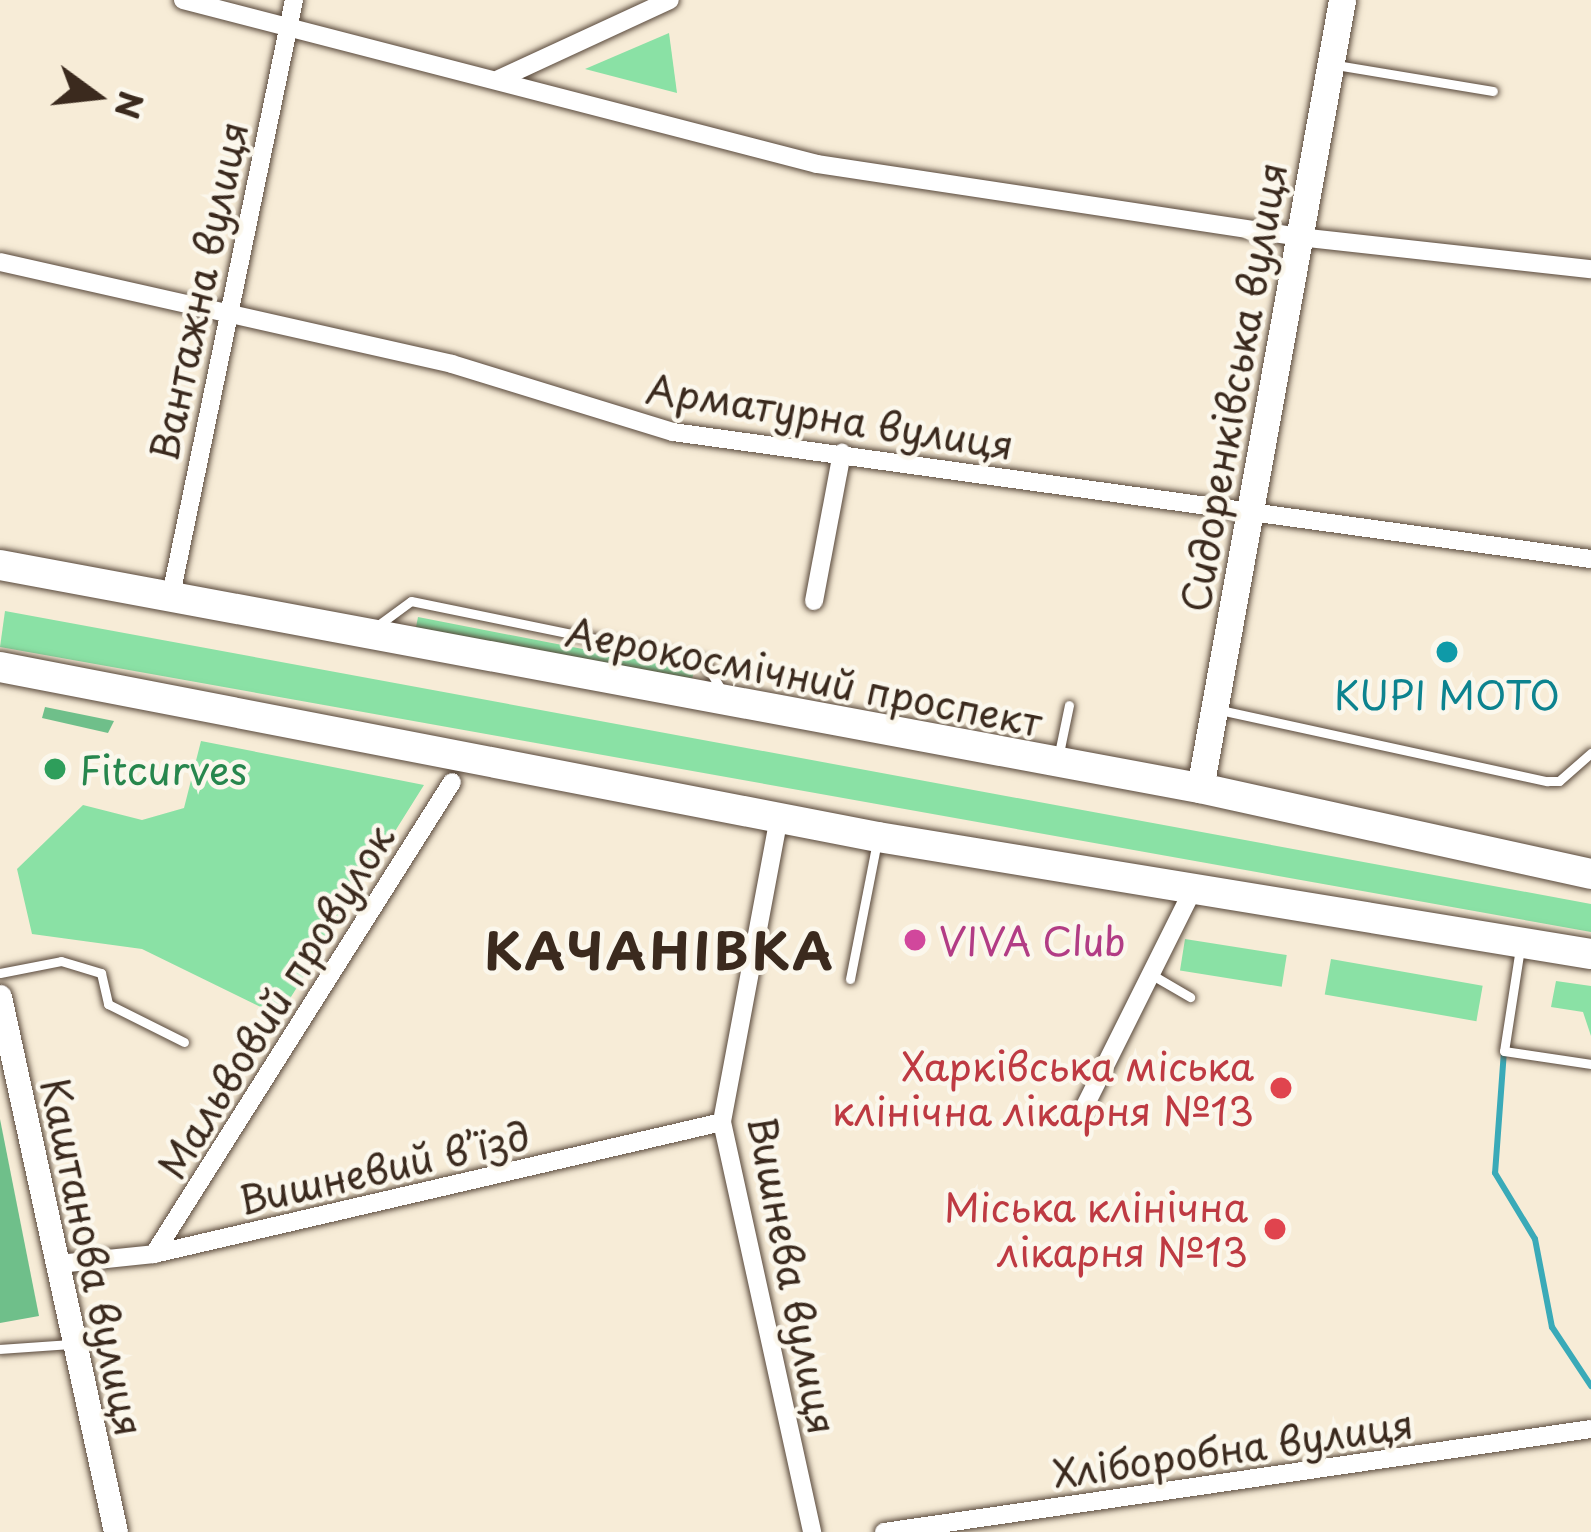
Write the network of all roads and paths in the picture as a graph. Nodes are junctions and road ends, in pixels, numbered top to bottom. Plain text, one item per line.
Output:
1 (183, 0) edge
2 (294, 0) edge
3 (670, 0) edge
4 (1342, 0) edge
5 (288, 25) junction
6 (1330, 64) junction
7 (499, 80) junction
8 (1493, 91) dead end
9 (1299, 237) junction
10 (0, 262) edge
11 (1591, 269) edge
12 (224, 318) junction
13 (842, 453) junction
14 (1250, 517) junction
15 (1591, 559) edge
16 (0, 565) edge
17 (171, 595) junction
18 (814, 601) dead end
19 (0, 667) edge
20 (1070, 704) dead end
21 (1215, 709) junction
22 (1436, 742) dead end
23 (1591, 753) edge
24 (1432, 757) junction
25 (1057, 764) junction
26 (452, 782) dead end
27 (1200, 788) junction
28 (779, 817) junction
29 (878, 837) junction
30 (1591, 874) edge
31 (1192, 889) junction
32 (1521, 943) junction
33 (1591, 954) edge
34 (0, 974) edge
35 (1154, 976) junction
36 (850, 979) dead end
37 (1190, 997) dead end
38 (1, 1010) edge
39 (184, 1042) dead end
40 (1591, 1064) edge
41 (1082, 1112) dead end
42 (722, 1122) junction
43 (154, 1254) junction
44 (58, 1264) junction
45 (75, 1342) junction
46 (0, 1349) edge
47 (1591, 1429) edge
48 (116, 1532) edge
49 (812, 1532) edge
50 (884, 1532) edge

1 - 5 street
2 - 5 street, Вантажна вулиця
3 - 7 street
4 - 6 main road, Сидоренківська вулиця
5 - 7 street
5 - 12 street, Вантажна вулиця
6 - 8 lane
6 - 9 main road, Сидоренківська вулиця
7 - 9 street
9 - 11 street
9 - 14 main road, Сидоренківська вулиця
10 - 12 street, Арматурна вулиця
12 - 13 street, Арматурна вулиця
12 - 17 street, Вантажна вулиця
13 - 14 street, Арматурна вулиця
13 - 18 street
14 - 15 street, Арматурна вулиця
14 - 21 main road, Сидоренківська вулиця
16 - 17 main road, Аерокосмічний проспект
17 - 25 main road, Аерокосмічний проспект
19 - 28 main road
20 - 25 lane
21 - 24 lane
21 - 27 main road, Сидоренківська вулиця
22 - 24 lane
23 - 24 lane
25 - 27 main road, Аерокосмічний проспект
26 - 43 street, Мальвовий провулок
27 - 30 main road, Аерокосмічний проспект
28 - 29 main road
28 - 42 street, Вишнева вулиця
29 - 31 main road
29 - 36 lane
31 - 32 main road
31 - 35 street
32 - 33 main road
32 - 40 lane
34 - 39 lane
35 - 37 lane
35 - 41 street
38 - 44 street, Каштанова вулиця
42 - 43 street, Вишневий в’їзд
42 - 49 street, Вишнева вулиця
43 - 44 street, Вишневий в’їзд
44 - 45 street, Каштанова вулиця
45 - 46 lane
45 - 48 street, Каштанова вулиця
47 - 50 street, Хліборобна вулиця

